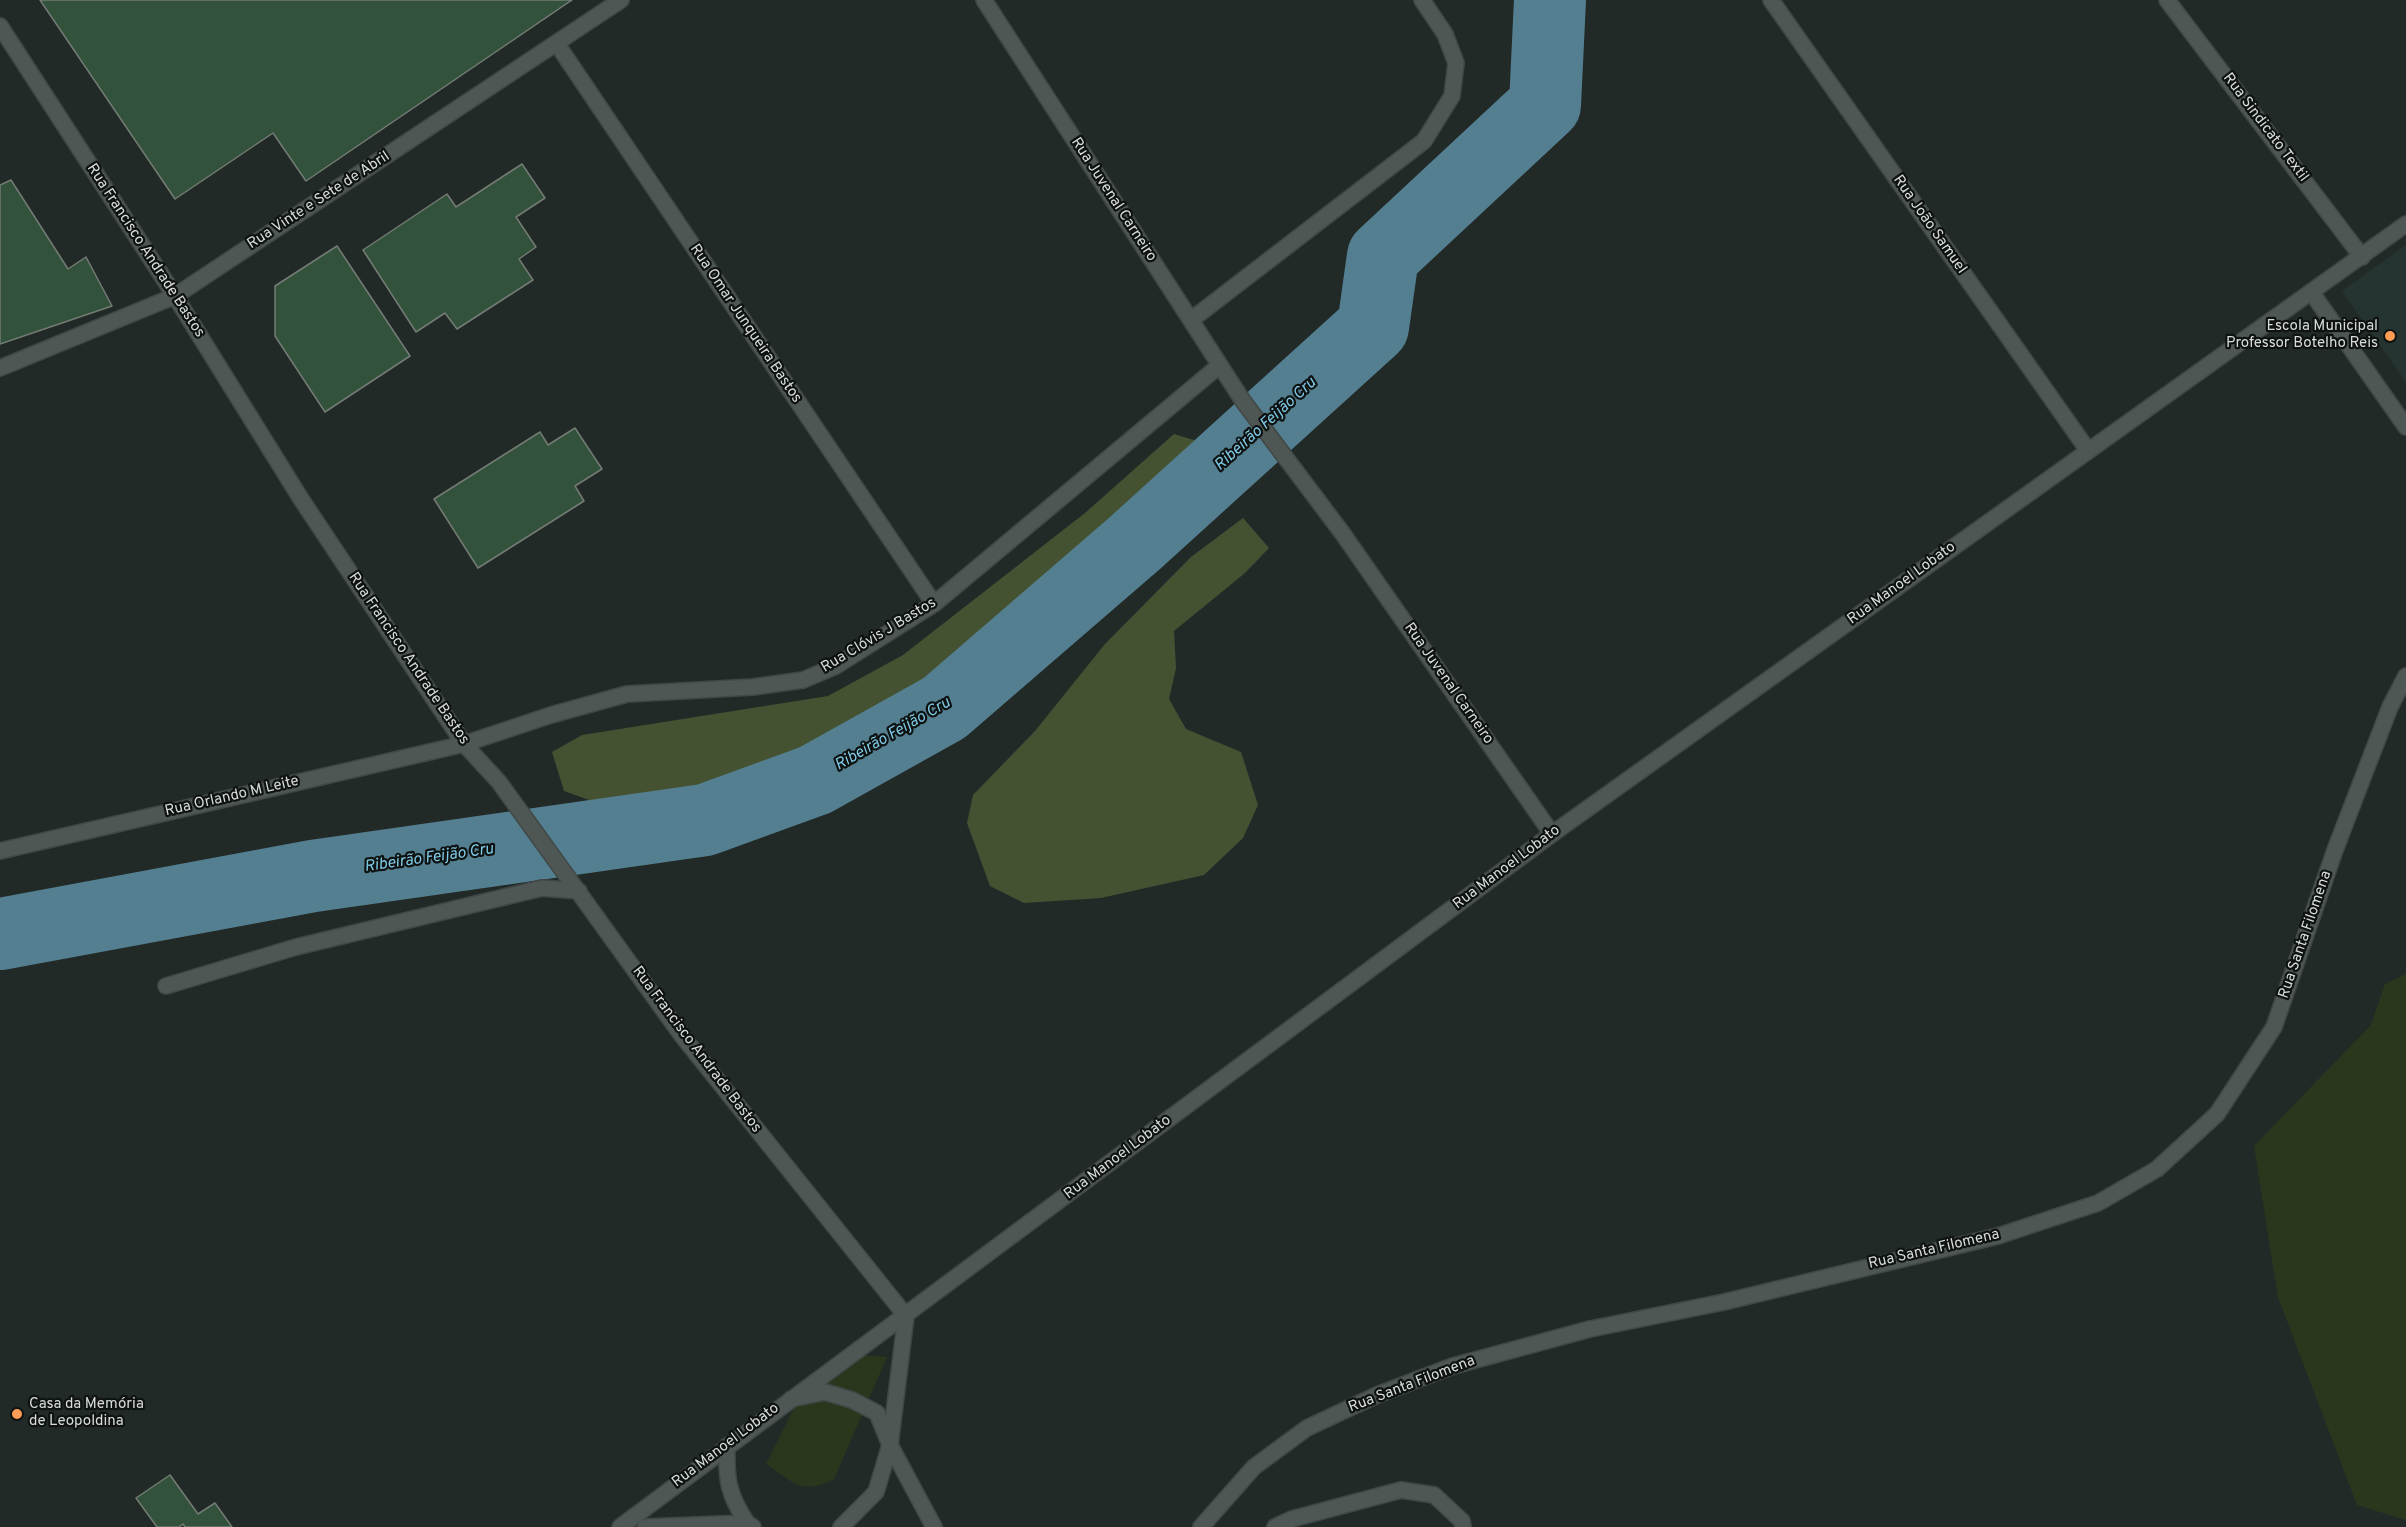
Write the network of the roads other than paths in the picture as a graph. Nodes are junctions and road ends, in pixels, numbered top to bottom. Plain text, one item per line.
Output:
1 (621, 0) edge
2 (984, 0) edge
3 (1422, 0) edge
4 (1771, 0) edge
5 (2167, 0) edge
6 (0, 26) edge
7 (557, 44) junction
8 (2406, 224) edge
9 (2362, 257) junction
10 (2312, 293) junction
11 (175, 296) junction
12 (1191, 320) junction
13 (1220, 365) junction
14 (0, 368) edge
15 (2406, 427) edge
16 (2087, 449) junction
17 (934, 604) junction
18 (2406, 676) edge
19 (464, 744) junction
20 (1552, 834) junction
21 (0, 851) edge
22 (579, 891) junction
23 (166, 986) dead end
24 (906, 1316) junction
25 (788, 1400) junction
26 (890, 1444) junction
27 (727, 1446) junction
28 (750, 1525) edge
29 (620, 1527) edge
30 (645, 1527) edge
31 (841, 1527) edge
32 (934, 1527) edge
33 (1201, 1527) edge
34 (1275, 1527) edge
35 (1463, 1527) edge

1 - 7 street, Rua Vinte e Sete de Abril
2 - 12 street, Rua Juvenal Carneiro
3 - 12 street
4 - 16 street, Rua João Samuel
5 - 9 street, Rua Sindicato Textil
6 - 11 street, Rua Francisco Andrade Bastos
7 - 11 street, Rua Vinte e Sete de Abril
7 - 17 street, Rua Omar Junqueira Bastos
8 - 9 street, Rua Manoel Lobato
9 - 10 street, Rua Manoel Lobato
10 - 15 street
10 - 16 street, Rua Manoel Lobato
11 - 14 street, Rua Vinte e Sete de Abril
11 - 19 street, Rua Francisco Andrade Bastos
12 - 13 street, Rua Juvenal Carneiro
13 - 17 street, Rua Clóvis J Bastos
13 - 20 street, Rua Juvenal Carneiro
16 - 20 street, Rua Manoel Lobato
17 - 19 street, Rua Clóvis J Bastos
18 - 33 street, Rua Santa Filomena
19 - 21 street, Rua Orlando M Leite
19 - 22 street, Rua Francisco Andrade Bastos
20 - 24 street, Rua Manoel Lobato
22 - 23 street
22 - 24 street, Rua Francisco Andrade Bastos
24 - 25 street, Rua Manoel Lobato
24 - 26 street
25 - 26 street
25 - 27 street, Rua Manoel Lobato
26 - 31 street
26 - 32 street
27 - 28 street
27 - 29 street, Rua Manoel Lobato
28 - 30 street
34 - 35 street

